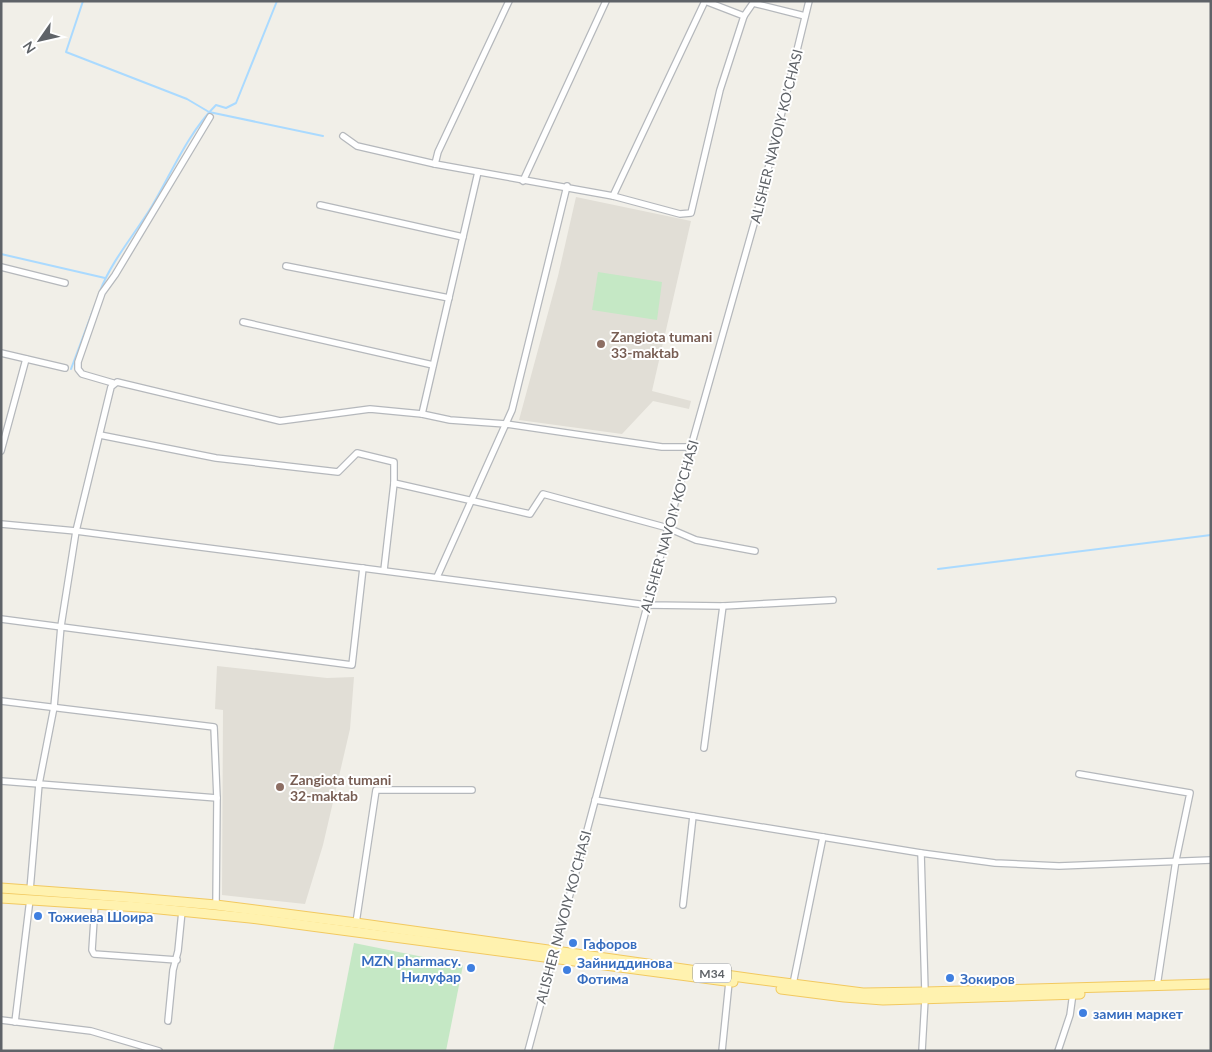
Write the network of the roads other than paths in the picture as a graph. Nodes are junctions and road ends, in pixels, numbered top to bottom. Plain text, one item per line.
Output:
1 (509, 1) edge
2 (606, 1) edge
3 (705, 1) edge
4 (809, 1) edge
5 (744, 16) junction
6 (805, 16) junction
7 (210, 117) dead end
8 (343, 136) dead end
9 (434, 164) junction
10 (478, 172) junction
11 (523, 181) junction
12 (567, 186) junction
13 (613, 196) junction
14 (320, 206) dead end
15 (463, 237) junction
16 (286, 266) dead end
17 (1, 267) edge
18 (65, 283) dead end
19 (449, 298) junction
20 (243, 322) dead end
21 (1, 353) edge
22 (26, 359) junction
23 (434, 365) junction
24 (65, 368) dead end
25 (113, 384) junction
26 (422, 414) junction
27 (506, 424) junction
28 (100, 435) junction
29 (691, 447) junction
30 (1, 451) edge
31 (394, 483) junction
32 (471, 501) junction
33 (1, 524) edge
34 (668, 528) junction
35 (76, 530) junction
36 (755, 551) dead end
37 (363, 568) junction
38 (384, 570) junction
39 (437, 577) junction
40 (833, 600) dead end
41 (647, 605) junction
42 (723, 606) junction
43 (1, 619) edge
44 (62, 626) junction
45 (1, 701) edge
46 (54, 707) junction
47 (704, 748) dead end
48 (1079, 774) dead end
49 (1, 781) edge
50 (38, 784) junction
51 (472, 790) dead end
52 (216, 798) junction
53 (595, 800) junction
54 (693, 816) junction
55 (823, 837) junction
56 (921, 853) junction
57 (1176, 860) junction
58 (1211, 860) edge
59 (1, 888) edge
60 (30, 894) junction
61 (1, 898) edge
62 (95, 904) junction
63 (216, 905) junction
64 (683, 905) dead end
65 (182, 910) junction
66 (356, 923) junction
67 (552, 955) junction
68 (177, 960) junction
69 (729, 982) junction
70 (793, 984) junction
71 (1211, 984) edge
72 (1157, 986) junction
73 (1211, 990) edge
74 (1073, 991) junction
75 (925, 996) junction
76 (1, 1020) edge
77 (168, 1021) dead end
78 (15, 1022) junction
79 (159, 1051) edge
80 (528, 1051) edge
81 (722, 1051) edge
82 (922, 1051) edge
83 (1058, 1051) edge

1 - 9 street
2 - 11 street
3 - 5 street
3 - 13 street
4 - 6 street, ALISHER NAVOIY KO'CHASI
5 - 6 street
5 - 13 street
6 - 29 street, ALISHER NAVOIY KO'CHASI
7 - 25 street
8 - 9 street
9 - 10 street
10 - 11 street
10 - 15 street
11 - 12 street
12 - 13 street
12 - 27 street
14 - 15 street
15 - 19 street
16 - 19 street
17 - 18 street
19 - 23 street
20 - 23 street
21 - 22 street
22 - 24 street
22 - 30 street
23 - 26 street
25 - 26 street
25 - 28 street
26 - 27 street
27 - 29 street
27 - 32 street
28 - 31 street
28 - 35 street
29 - 34 street, ALISHER NAVOIY KO'CHASI
31 - 32 street
31 - 38 street
32 - 34 street
32 - 39 street
33 - 35 street
34 - 36 street
34 - 41 street, ALISHER NAVOIY KO'CHASI
35 - 37 street
35 - 44 street
37 - 38 street
37 - 44 street
38 - 39 street
39 - 41 street
40 - 42 street
41 - 42 street
41 - 53 street, ALISHER NAVOIY KO'CHASI
42 - 47 street
43 - 44 street
44 - 46 street
45 - 46 street
46 - 50 street
46 - 52 street
48 - 57 street
49 - 50 street
50 - 52 street
50 - 60 street
51 - 66 street
52 - 63 street
53 - 54 street
53 - 67 street, ALISHER NAVOIY KO'CHASI
54 - 55 street
54 - 64 street
55 - 56 street
55 - 70 street
56 - 57 street
56 - 75 street
57 - 58 street
57 - 72 street
59 - 60 main road, M34
60 - 61 main road, M34
60 - 62 main road, M34
60 - 63 main road, M34
60 - 78 street
62 - 65 main road, M34
62 - 68 street
63 - 66 main road, M34
65 - 67 main road, M34
65 - 68 street
66 - 67 main road, M34
67 - 69 main road, M34
67 - 70 main road, M34
67 - 80 street, ALISHER NAVOIY KO'CHASI
68 - 77 street
69 - 75 main road, M34
69 - 81 street
70 - 75 main road, M34
71 - 72 main road, M34
72 - 74 main road, M34
73 - 74 main road, M34
74 - 75 main road, M34
74 - 83 street
75 - 82 street
76 - 78 street
78 - 79 street

